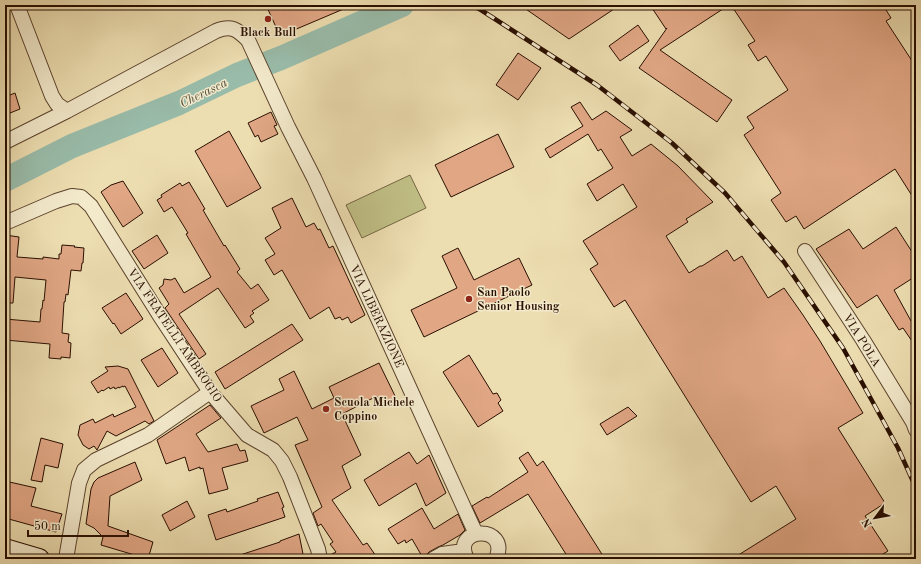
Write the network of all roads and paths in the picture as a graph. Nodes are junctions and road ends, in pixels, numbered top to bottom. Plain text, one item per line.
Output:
1 (17, 5) edge
2 (66, 111) junction
3 (5, 142) edge
4 (5, 223) edge
5 (805, 251) dead end
6 (210, 392) junction
7 (915, 424) edge
8 (476, 534) junction
9 (5, 549) edge
10 (462, 554) edge
11 (39, 559) edge
12 (66, 559) edge
13 (320, 559) edge
14 (433, 559) edge
15 (496, 559) edge

1 - 2 street
2 - 3 street
2 - 8 street, VIA LIBERAZIONE
4 - 6 street, VIA FRATELLI AMBROGIO
5 - 7 street, VIA POLA
6 - 12 street
6 - 13 street, VIA FRATELLI AMBROGIO
8 - 10 street
8 - 15 street
9 - 11 main road
10 - 14 street

